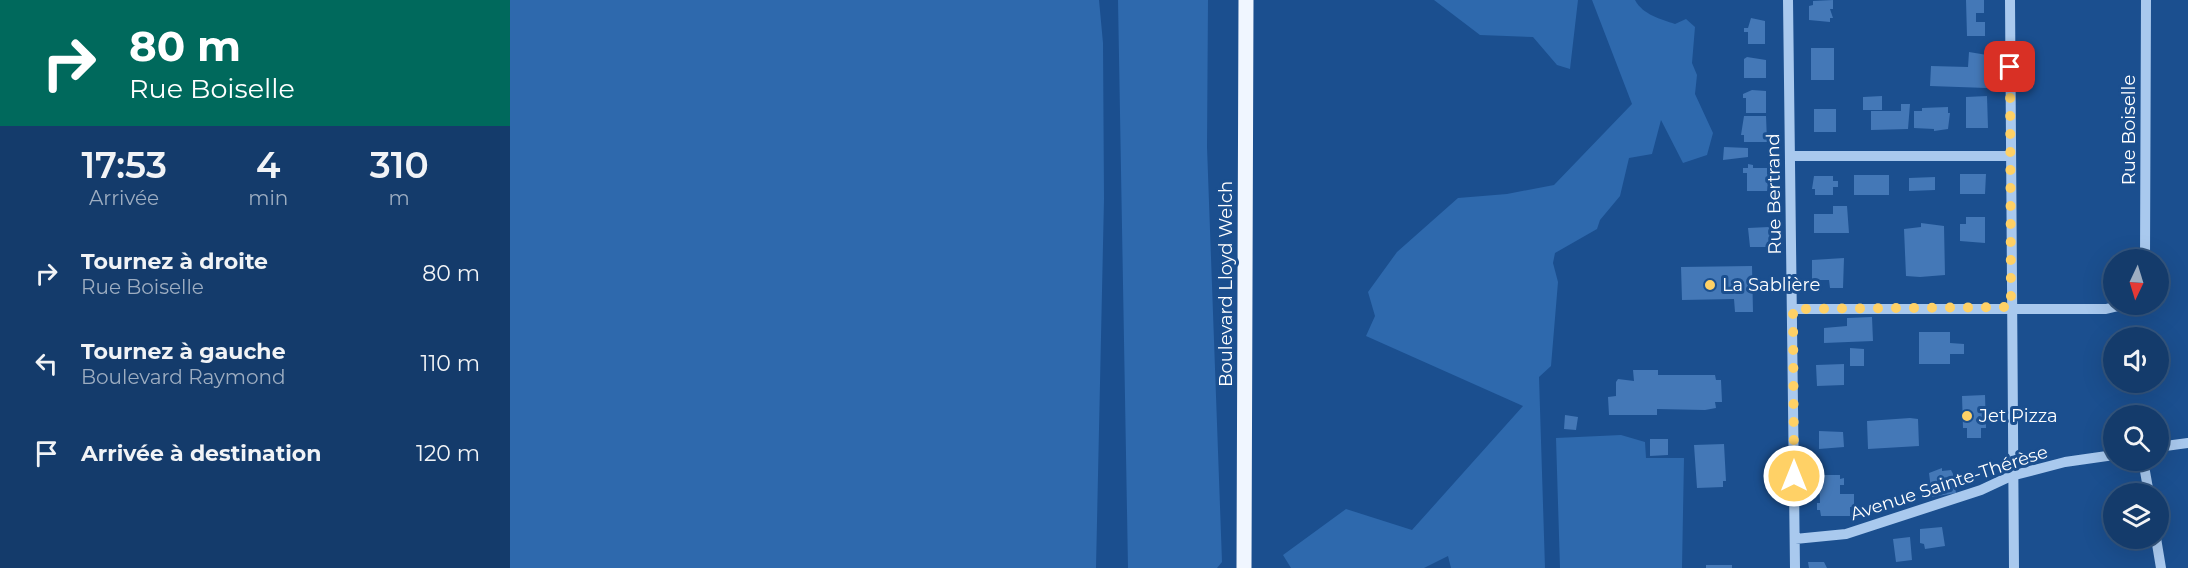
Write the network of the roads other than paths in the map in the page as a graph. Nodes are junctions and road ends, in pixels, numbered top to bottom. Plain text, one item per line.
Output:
1 (1246, 0) edge
2 (1788, 0) edge
3 (2010, 0) edge
4 (2146, 0) edge
5 (1790, 156) junction
6 (2010, 156) junction
7 (2145, 249) edge
8 (2011, 307) junction
9 (1793, 309) junction
10 (2103, 309) edge
11 (2188, 443) edge
12 (2169, 446) edge
13 (2103, 457) edge
14 (2011, 476) junction
15 (1795, 539) junction
16 (2158, 549) edge
17 (1244, 568) edge
18 (1795, 568) edge
19 (2014, 568) edge
20 (2161, 568) edge

1 - 17 main road, Boulevard Lloyd Welch
2 - 5 street, Rue Bertrand
3 - 6 street
4 - 7 street, Rue Boiselle
5 - 6 street
5 - 9 street, Rue Bertrand
6 - 8 street
8 - 9 street
8 - 10 street
8 - 14 street
9 - 15 street, Rue Bertrand
11 - 12 street
13 - 14 street, Avenue Sainte-Thérèse
14 - 15 street, Avenue Sainte-Thérèse
14 - 19 street
15 - 18 street, Rue Bertrand
16 - 20 street

